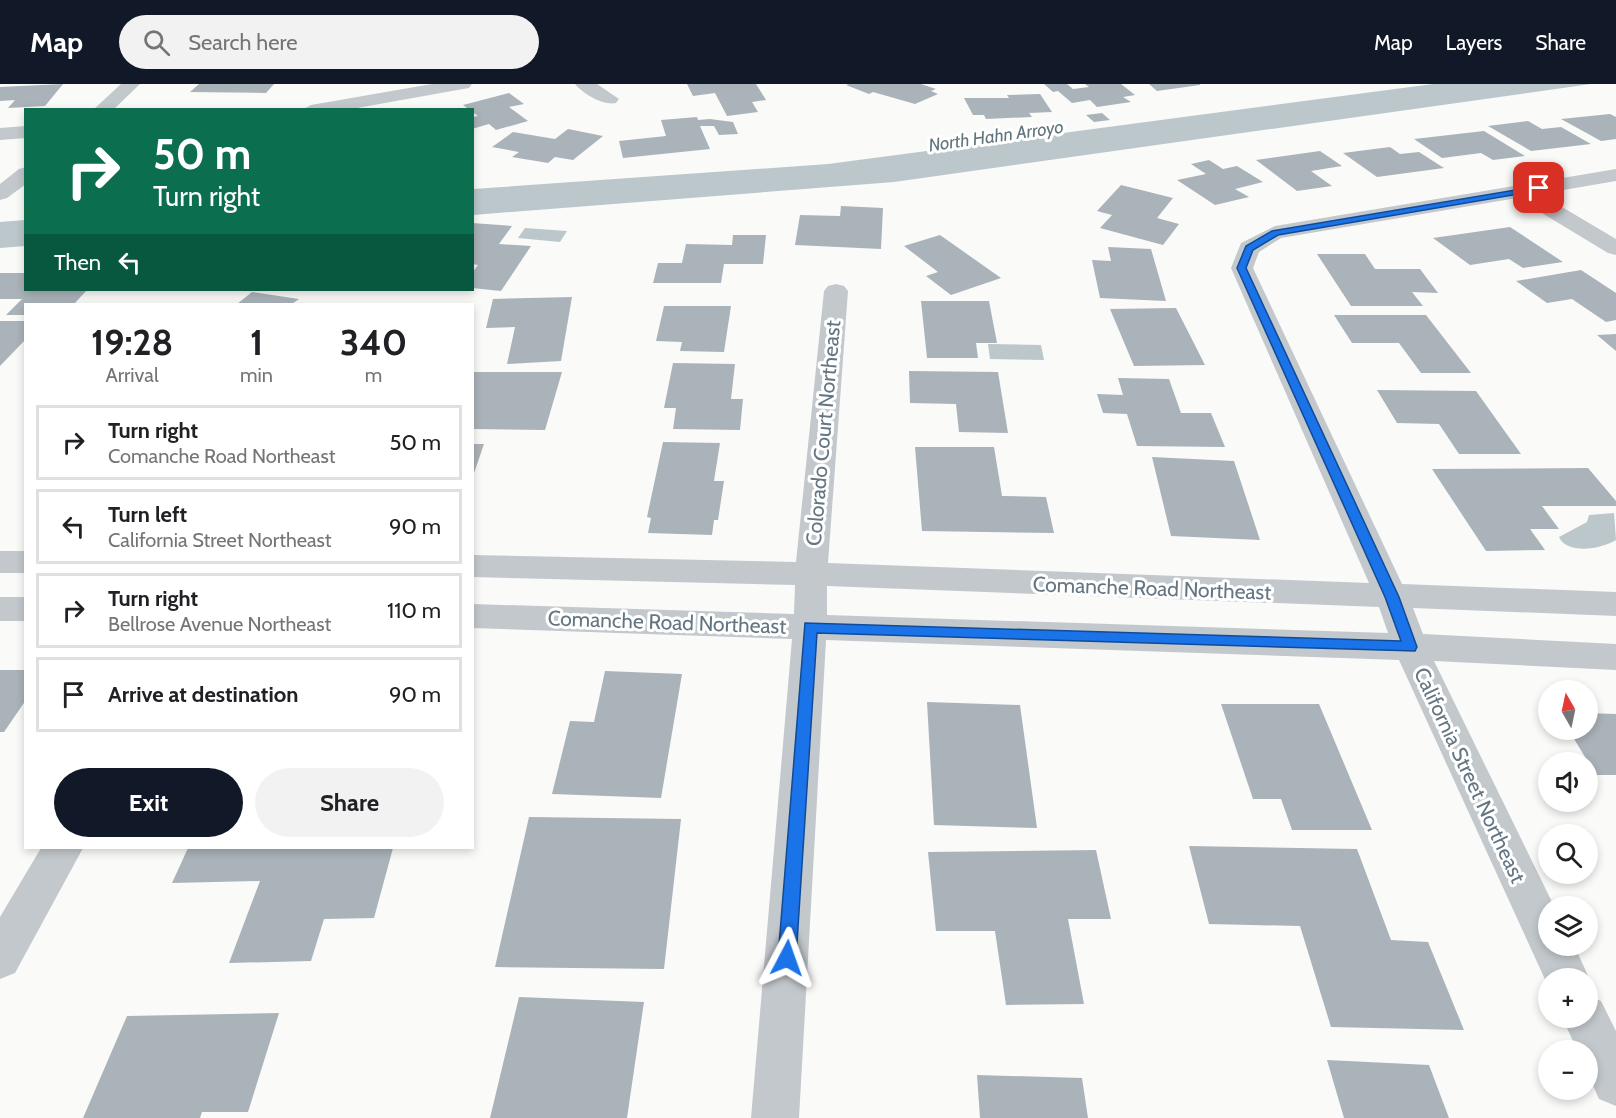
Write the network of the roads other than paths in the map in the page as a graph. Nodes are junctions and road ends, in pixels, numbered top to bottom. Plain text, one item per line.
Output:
1 (131, 84) edge
2 (463, 84) edge
3 (584, 84) edge
4 (610, 99) dead end
5 (104, 108) edge
6 (322, 108) edge
7 (24, 132) edge
8 (0, 134) edge
9 (24, 175) edge
10 (1616, 175) edge
11 (1520, 192) junction
12 (0, 194) edge
13 (1616, 248) edge
14 (836, 291) dead end
15 (0, 562) edge
16 (24, 562) edge
17 (474, 566) edge
18 (811, 574) junction
19 (1392, 597) junction
20 (1616, 604) edge
21 (0, 609) edge
22 (24, 609) edge
23 (474, 616) edge
24 (810, 627) junction
25 (1410, 647) junction
26 (1616, 657) edge
27 (62, 849) edge
28 (1538, 918) edge
29 (0, 958) edge
30 (1590, 1028) edge
31 (1616, 1082) edge
32 (775, 1118) edge

1 - 5 street
2 - 6 street
3 - 4 street
7 - 8 street
9 - 12 street
10 - 11 street
11 - 13 street
11 - 19 street, California Street Northeast
14 - 18 street, Colorado Court Northeast
15 - 16 street
17 - 18 street, Comanche Road Northeast
18 - 19 street, Comanche Road Northeast
18 - 24 street, Colorado Court Northeast
19 - 20 street, Comanche Road Northeast
19 - 25 street, California Street Northeast
21 - 22 street
23 - 24 street, Comanche Road Northeast
24 - 25 street, Comanche Road Northeast
24 - 32 street, Colorado Court Northeast
25 - 26 street, Comanche Road Northeast
25 - 28 street, California Street Northeast
27 - 29 street
30 - 31 street

